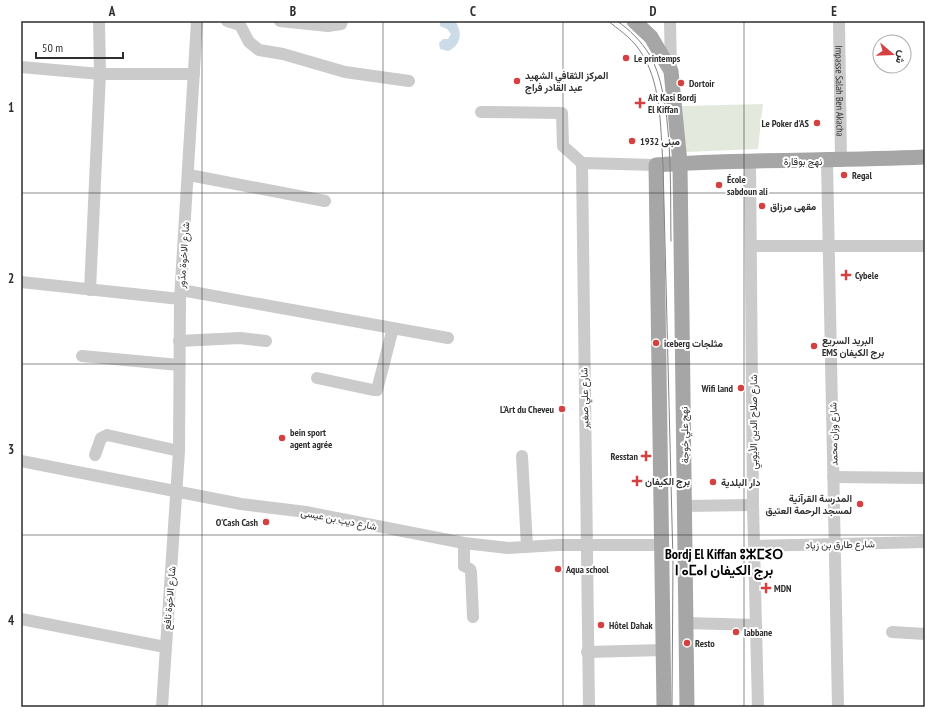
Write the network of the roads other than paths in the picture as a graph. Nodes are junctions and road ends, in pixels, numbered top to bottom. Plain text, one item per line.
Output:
1 (99, 21) edge
2 (197, 21) edge
3 (227, 21) edge
4 (280, 21) edge
5 (342, 21) edge
6 (634, 21) edge
7 (670, 21) edge
8 (839, 21) edge
9 (21, 67) edge
10 (671, 70) junction
11 (100, 74) junction
12 (194, 74) junction
13 (409, 81) dead end
14 (481, 112) dead end
15 (925, 157) edge
16 (750, 161) junction
17 (834, 161) junction
18 (582, 163) junction
19 (680, 163) junction
20 (656, 165) junction
21 (188, 175) junction
22 (325, 201) dead end
23 (752, 246) junction
24 (925, 246) edge
25 (829, 247) junction
26 (21, 282) edge
27 (90, 290) junction
28 (181, 294) junction
29 (393, 328) junction
30 (448, 338) dead end
31 (179, 341) junction
32 (266, 341) dead end
33 (82, 356) dead end
34 (179, 365) junction
35 (317, 378) dead end
36 (179, 451) junction
37 (95, 455) dead end
38 (522, 456) dead end
39 (21, 461) edge
40 (833, 477) junction
41 (925, 478) edge
42 (176, 490) junction
43 (753, 505) junction
44 (685, 506) junction
45 (925, 542) edge
46 (464, 544) junction
47 (835, 544) junction
48 (586, 545) junction
49 (660, 545) junction
50 (527, 546) junction
51 (755, 546) junction
52 (473, 617) dead end
53 (21, 619) edge
54 (686, 623) junction
55 (756, 625) junction
56 (892, 632) dead end
57 (925, 634) edge
58 (165, 647) junction
59 (663, 650) junction
60 (587, 652) junction
61 (162, 707) edge
62 (589, 707) edge
63 (664, 707) edge
64 (687, 707) edge
65 (758, 707) edge
66 (838, 707) edge

1 - 11 street
2 - 12 street, شارع الاخوة مدّور
3 - 13 street
4 - 5 street
6 - 10 main road
7 - 10 street
8 - 17 street, Impasse Salah Ben Akacha
9 - 11 street
10 - 19 main road, نهج علي خوجة
11 - 12 street
11 - 27 street
12 - 21 street, شارع الاخوة مدّور
14 - 18 street
15 - 17 main road, نهج بوقارة
16 - 17 main road, نهج بوقارة
16 - 19 main road, نهج بوقارة
16 - 23 street, شارع صلاح الدين الأيوبي
17 - 25 street, شارع وزان محمد
18 - 20 street
18 - 48 street, شارع علي صغير
19 - 20 main road, نهج بوقارة
19 - 44 main road, نهج علي خوجة
20 - 49 main road
21 - 22 street
21 - 28 street, شارع الاخوة مدّور
23 - 25 street
23 - 43 street, شارع صلاح الدين الأيوبي
24 - 25 street
25 - 40 street, شارع وزان محمد
26 - 27 street
27 - 28 street
28 - 29 street
28 - 31 street, شارع الاخوة مدّور
29 - 30 street
29 - 35 street
31 - 32 street
31 - 34 street, شارع الاخوة مدّور
33 - 34 street
34 - 36 street, شارع الاخوة مدّور
36 - 37 street
36 - 42 street, شارع الاخوة مدّور
38 - 50 street
39 - 42 street, شارع ديب بن عيسى
40 - 41 street
40 - 47 street, شارع وزان محمد
42 - 46 street, شارع ديب بن عيسى
42 - 58 street, شارع الاخوة نافع
43 - 44 street
43 - 51 street, شارع صلاح الدين الأيوبي
44 - 54 main road, نهج علي خوجة
45 - 47 street, شارع طارق بن زياد
46 - 50 street, شارع ديب بن عيسى
46 - 52 street
47 - 51 street, شارع طارق بن زياد
47 - 66 street, شارع وزان محمد
48 - 49 street, شارع ديب بن عيسى
48 - 50 street, شارع ديب بن عيسى
48 - 60 street, شارع علي صغير
49 - 59 main road
51 - 55 street, شارع صلاح الدين الأيوبي
53 - 58 street
54 - 55 street
54 - 64 main road, نهج علي خوجة
55 - 65 street, شارع صلاح الدين الأيوبي
56 - 57 street
58 - 61 street, شارع الاخوة نافع
59 - 60 street
59 - 63 main road
60 - 62 street, شارع علي صغير

